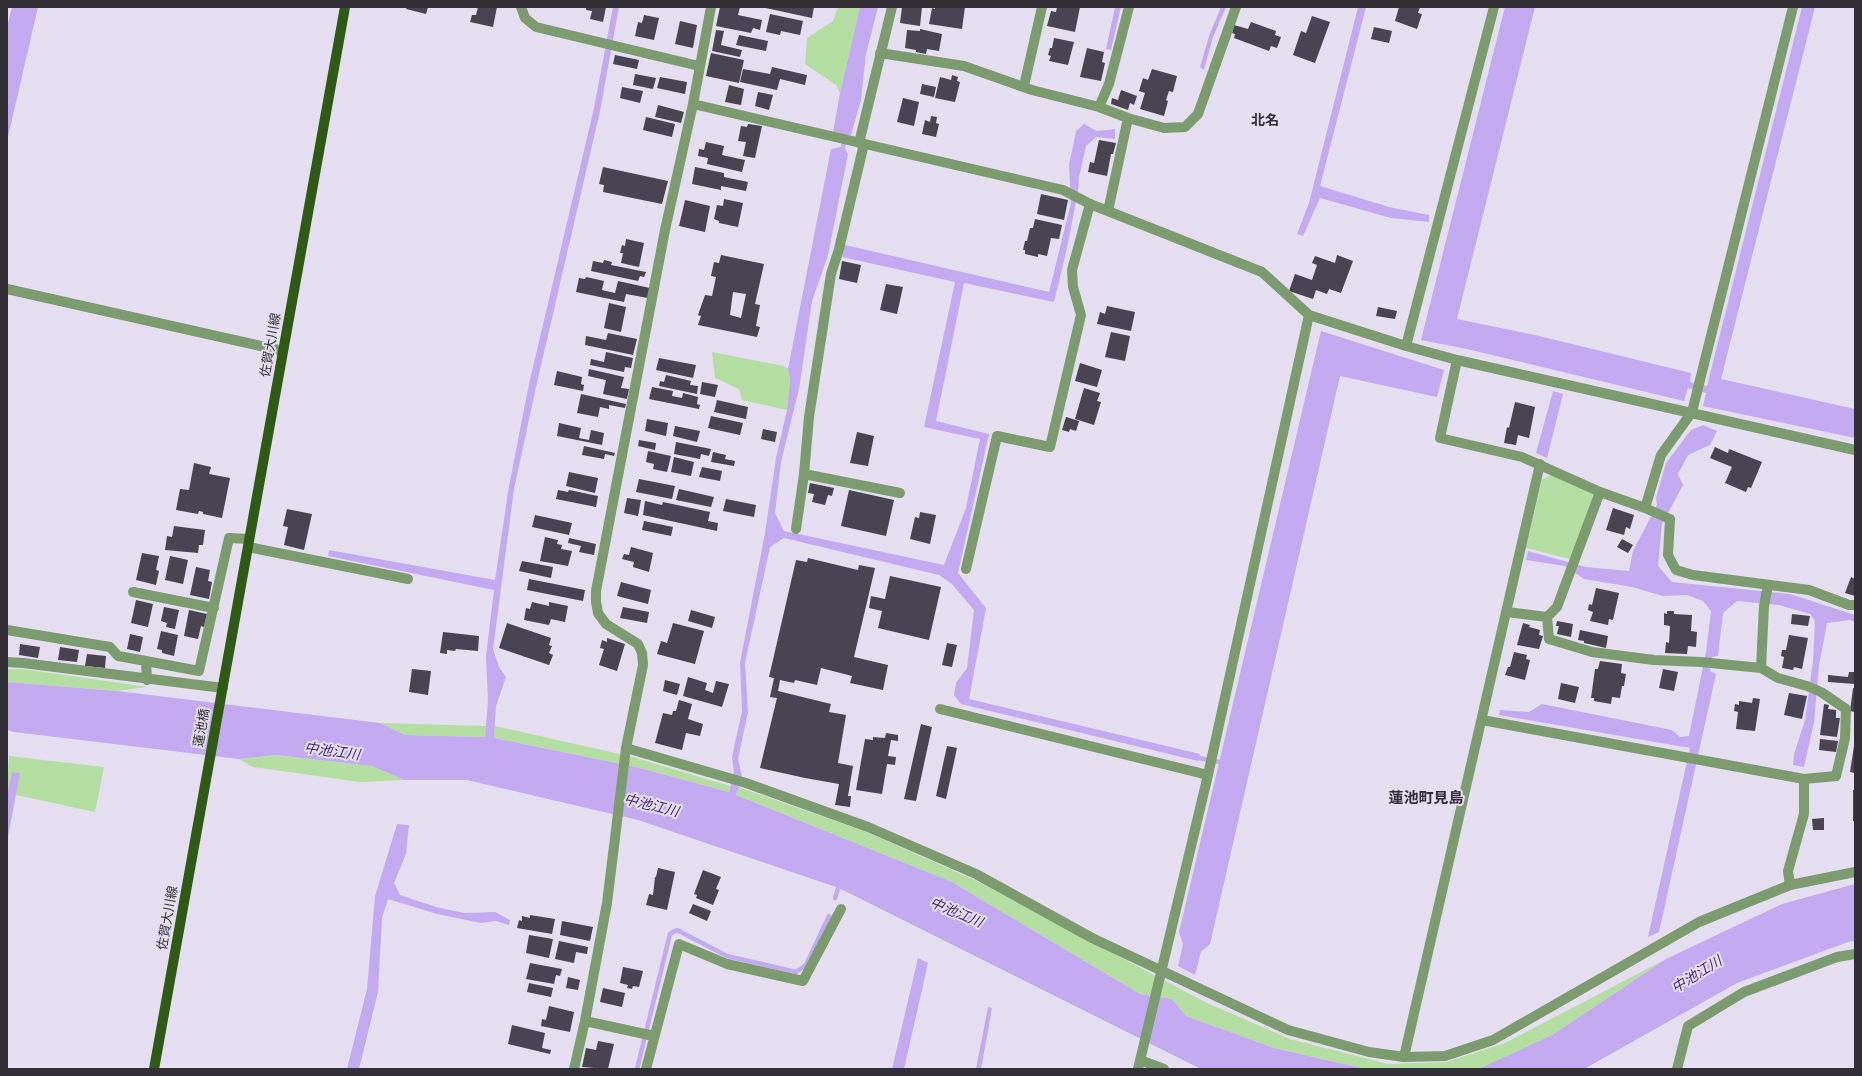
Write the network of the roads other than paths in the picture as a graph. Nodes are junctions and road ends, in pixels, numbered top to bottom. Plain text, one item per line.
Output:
1 (345, 7) edge
2 (521, 7) edge
3 (711, 7) edge
4 (892, 7) edge
5 (1042, 7) edge
6 (1129, 7) edge
7 (1236, 7) edge
8 (1494, 7) edge
9 (1794, 7) edge
10 (880, 53) junction
11 (699, 66) junction
12 (1024, 86) junction
13 (693, 104) junction
14 (1099, 107) junction
15 (1128, 118) junction
16 (858, 142) junction
17 (1090, 204) junction
18 (1108, 211) junction
19 (7, 289) edge
20 (1310, 315) junction
21 (1406, 346) junction
22 (283, 351) junction
23 (1457, 360) junction
24 (1692, 412) junction
25 (1855, 450) edge
26 (1540, 464) junction
27 (804, 474) junction
28 (1600, 492) junction
29 (900, 493) dead end
30 (1648, 509) junction
31 (796, 529) dead end
32 (249, 543) junction
33 (966, 569) dead end
34 (408, 579) dead end
35 (1768, 585) junction
36 (134, 592) dead end
37 (1855, 605) edge
38 (214, 608) junction
39 (1507, 612) junction
40 (1547, 617) junction
41 (7, 630) edge
42 (146, 661) junction
43 (7, 662) edge
44 (1761, 668) junction
45 (147, 680) junction
46 (222, 688) junction
47 (940, 709) dead end
48 (1482, 720) junction
49 (1850, 739) edge
50 (626, 748) junction
51 (208, 771) joint
52 (1208, 775) junction
53 (1804, 779) junction
54 (1855, 872) edge
55 (1790, 885) junction
56 (841, 909) dead end
57 (1855, 954) edge
58 (1160, 975) junction
59 (585, 1021) junction
60 (648, 1035) junction
61 (1404, 1057) junction
62 (1140, 1061) edge
63 (154, 1069) edge
64 (574, 1069) edge
65 (646, 1069) edge
66 (1164, 1069) edge
67 (1677, 1069) edge

1 - 22 main road, 佐賀大川線
2 - 11 street
3 - 11 street
4 - 10 street
5 - 12 street
6 - 14 street
7 - 15 street
8 - 21 street
9 - 24 street
10 - 12 street
10 - 16 street
11 - 13 street
12 - 14 street
13 - 16 street
13 - 50 street
14 - 15 street
15 - 18 street
16 - 17 street
16 - 27 street
17 - 18 street
17 - 33 street
18 - 20 street
19 - 22 street
20 - 21 street
20 - 52 street
21 - 23 street
22 - 32 main road, 佐賀大川線
23 - 24 street
23 - 26 street
24 - 25 street
24 - 30 street
26 - 28 street
26 - 39 street
27 - 29 street
27 - 31 street
28 - 30 street
28 - 40 street
30 - 35 street
32 - 34 street
32 - 38 street
32 - 46 main road, 佐賀大川線
35 - 37 street
35 - 44 street
36 - 38 street
38 - 42 street
39 - 40 street
39 - 48 street
40 - 44 street
41 - 42 street
42 - 45 street
43 - 45 street
44 - 49 street
45 - 46 street
46 - 51 main road, 蓮池橋
47 - 52 street
48 - 53 street
48 - 61 street
49 - 53 street
50 - 58 street
50 - 59 street
51 - 63 main road, 佐賀大川線
52 - 58 street
53 - 55 street
54 - 55 street
55 - 61 street
56 - 60 street
57 - 67 street
58 - 61 street
58 - 62 street
59 - 60 street
59 - 64 street
60 - 65 street
62 - 66 street

